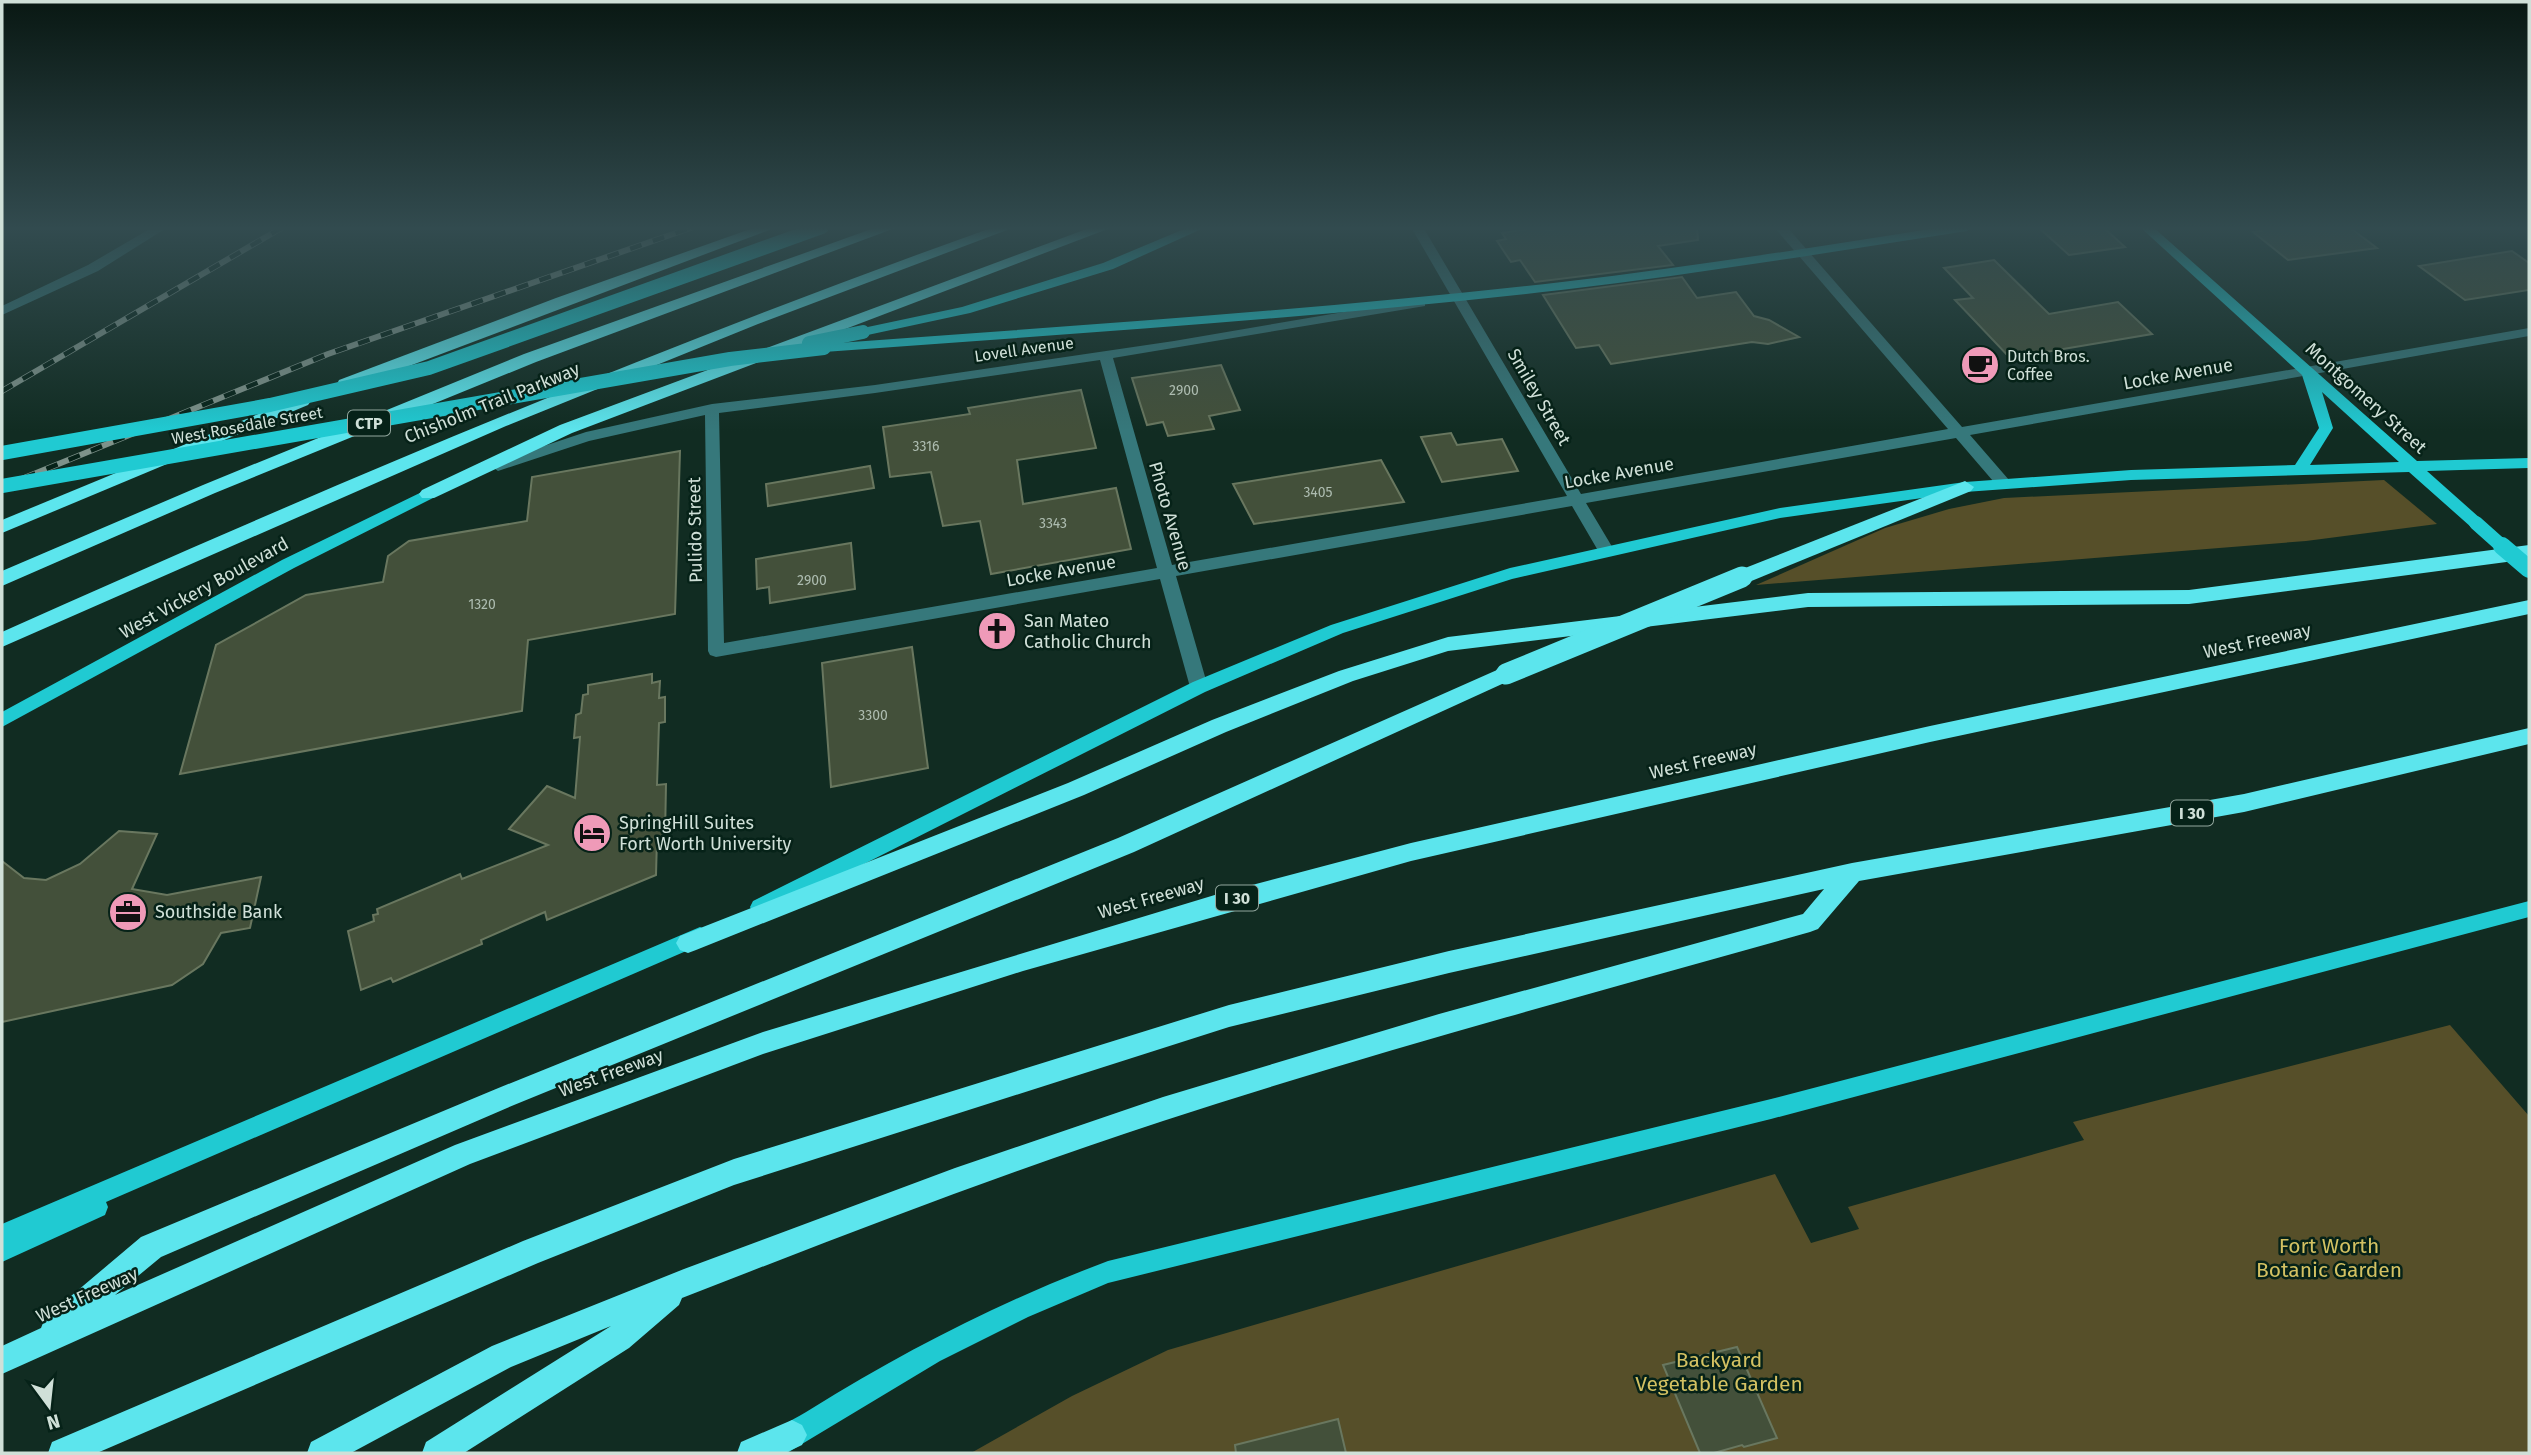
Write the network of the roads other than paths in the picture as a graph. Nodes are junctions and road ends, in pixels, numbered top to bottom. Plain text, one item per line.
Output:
1 (36, 295) edge
2 (579, 295) edge
3 (633, 295) edge
4 (700, 295) edge
5 (820, 295) edge
6 (924, 295) edge
7 (1014, 295) edge
8 (1474, 295) edge
9 (1838, 295) edge
10 (2222, 295) edge
11 (1458, 297) junction
12 (2, 311) edge
13 (2529, 332) edge
14 (1105, 355) junction
15 (730, 359) junction
16 (2308, 371) junction
17 (712, 409) junction
18 (1958, 433) junction
19 (2, 453) edge
20 (2529, 463) edge
21 (2413, 468) junction
22 (2299, 471) junction
23 (2004, 484) junction
24 (2, 486) edge
25 (1965, 487) junction
26 (428, 494) junction
27 (1577, 500) junction
28 (2, 527) edge
29 (1606, 550) junction
30 (2529, 552) edge
31 (2529, 569) edge
32 (1166, 572) junction
33 (2, 579) edge
34 (2529, 607) edge
35 (2, 640) edge
36 (716, 651) joint
37 (1199, 687) junction
38 (2, 720) edge
39 (2529, 736) edge
40 (1852, 873) junction
41 (2529, 909) edge
42 (688, 943) junction
43 (428, 1054) junction
44 (2, 1235) edge
45 (2, 1251) edge
46 (684, 1283) junction
47 (35, 1345) junction
48 (2, 1360) edge
49 (792, 1435) junction
50 (63, 1453) edge
51 (322, 1453) edge
52 (437, 1453) edge
53 (752, 1453) edge
54 (765, 1453) edge

1 - 12 street
2 - 28 highway
3 - 19 main road, West Rosedale Street, bridge
4 - 33 highway, Chisholm Trail Parkway / CTP
5 - 35 highway, Chisholm Trail Parkway
6 - 26 highway
7 - 15 main road, bridge
8 - 11 main road, Lovell Avenue
9 - 18 street
10 - 16 main road, Montgomery Street
11 - 14 street, Lovell Avenue
11 - 15 main road, West Rosedale Street, bridge
11 - 27 street, Smiley Street
13 - 16 street, Locke Avenue
14 - 17 street, Lovell Avenue
14 - 32 street, Photo Avenue
15 - 24 main road, West Rosedale Street, bridge
16 - 18 street, Locke Avenue
16 - 21 main road, Montgomery Street
16 - 22 main road
17 - 26 street, Lovell Avenue
17 - 36 street, Pulido Street
18 - 23 street
18 - 27 street, Locke Avenue
20 - 21 main road
21 - 22 main road
21 - 31 main road, Montgomery Street, bridge
22 - 23 main road
23 - 25 main road
25 - 29 main road
25 - 47 highway, bridge
26 - 38 main road, West Vickery Boulevard
27 - 29 street, Smiley Street
27 - 32 street, Locke Avenue
29 - 37 main road
30 - 42 highway
32 - 36 street, Locke Avenue
32 - 37 street, Photo Avenue
34 - 47 highway, West Freeway / I 30
37 - 42 main road
39 - 40 highway, I 30
40 - 46 highway
40 - 50 highway, I 30
41 - 49 main road
42 - 43 main road
43 - 44 main road
43 - 45 main road
46 - 51 highway
46 - 52 highway
47 - 48 highway, West Freeway / I 30
49 - 53 highway
49 - 54 main road

